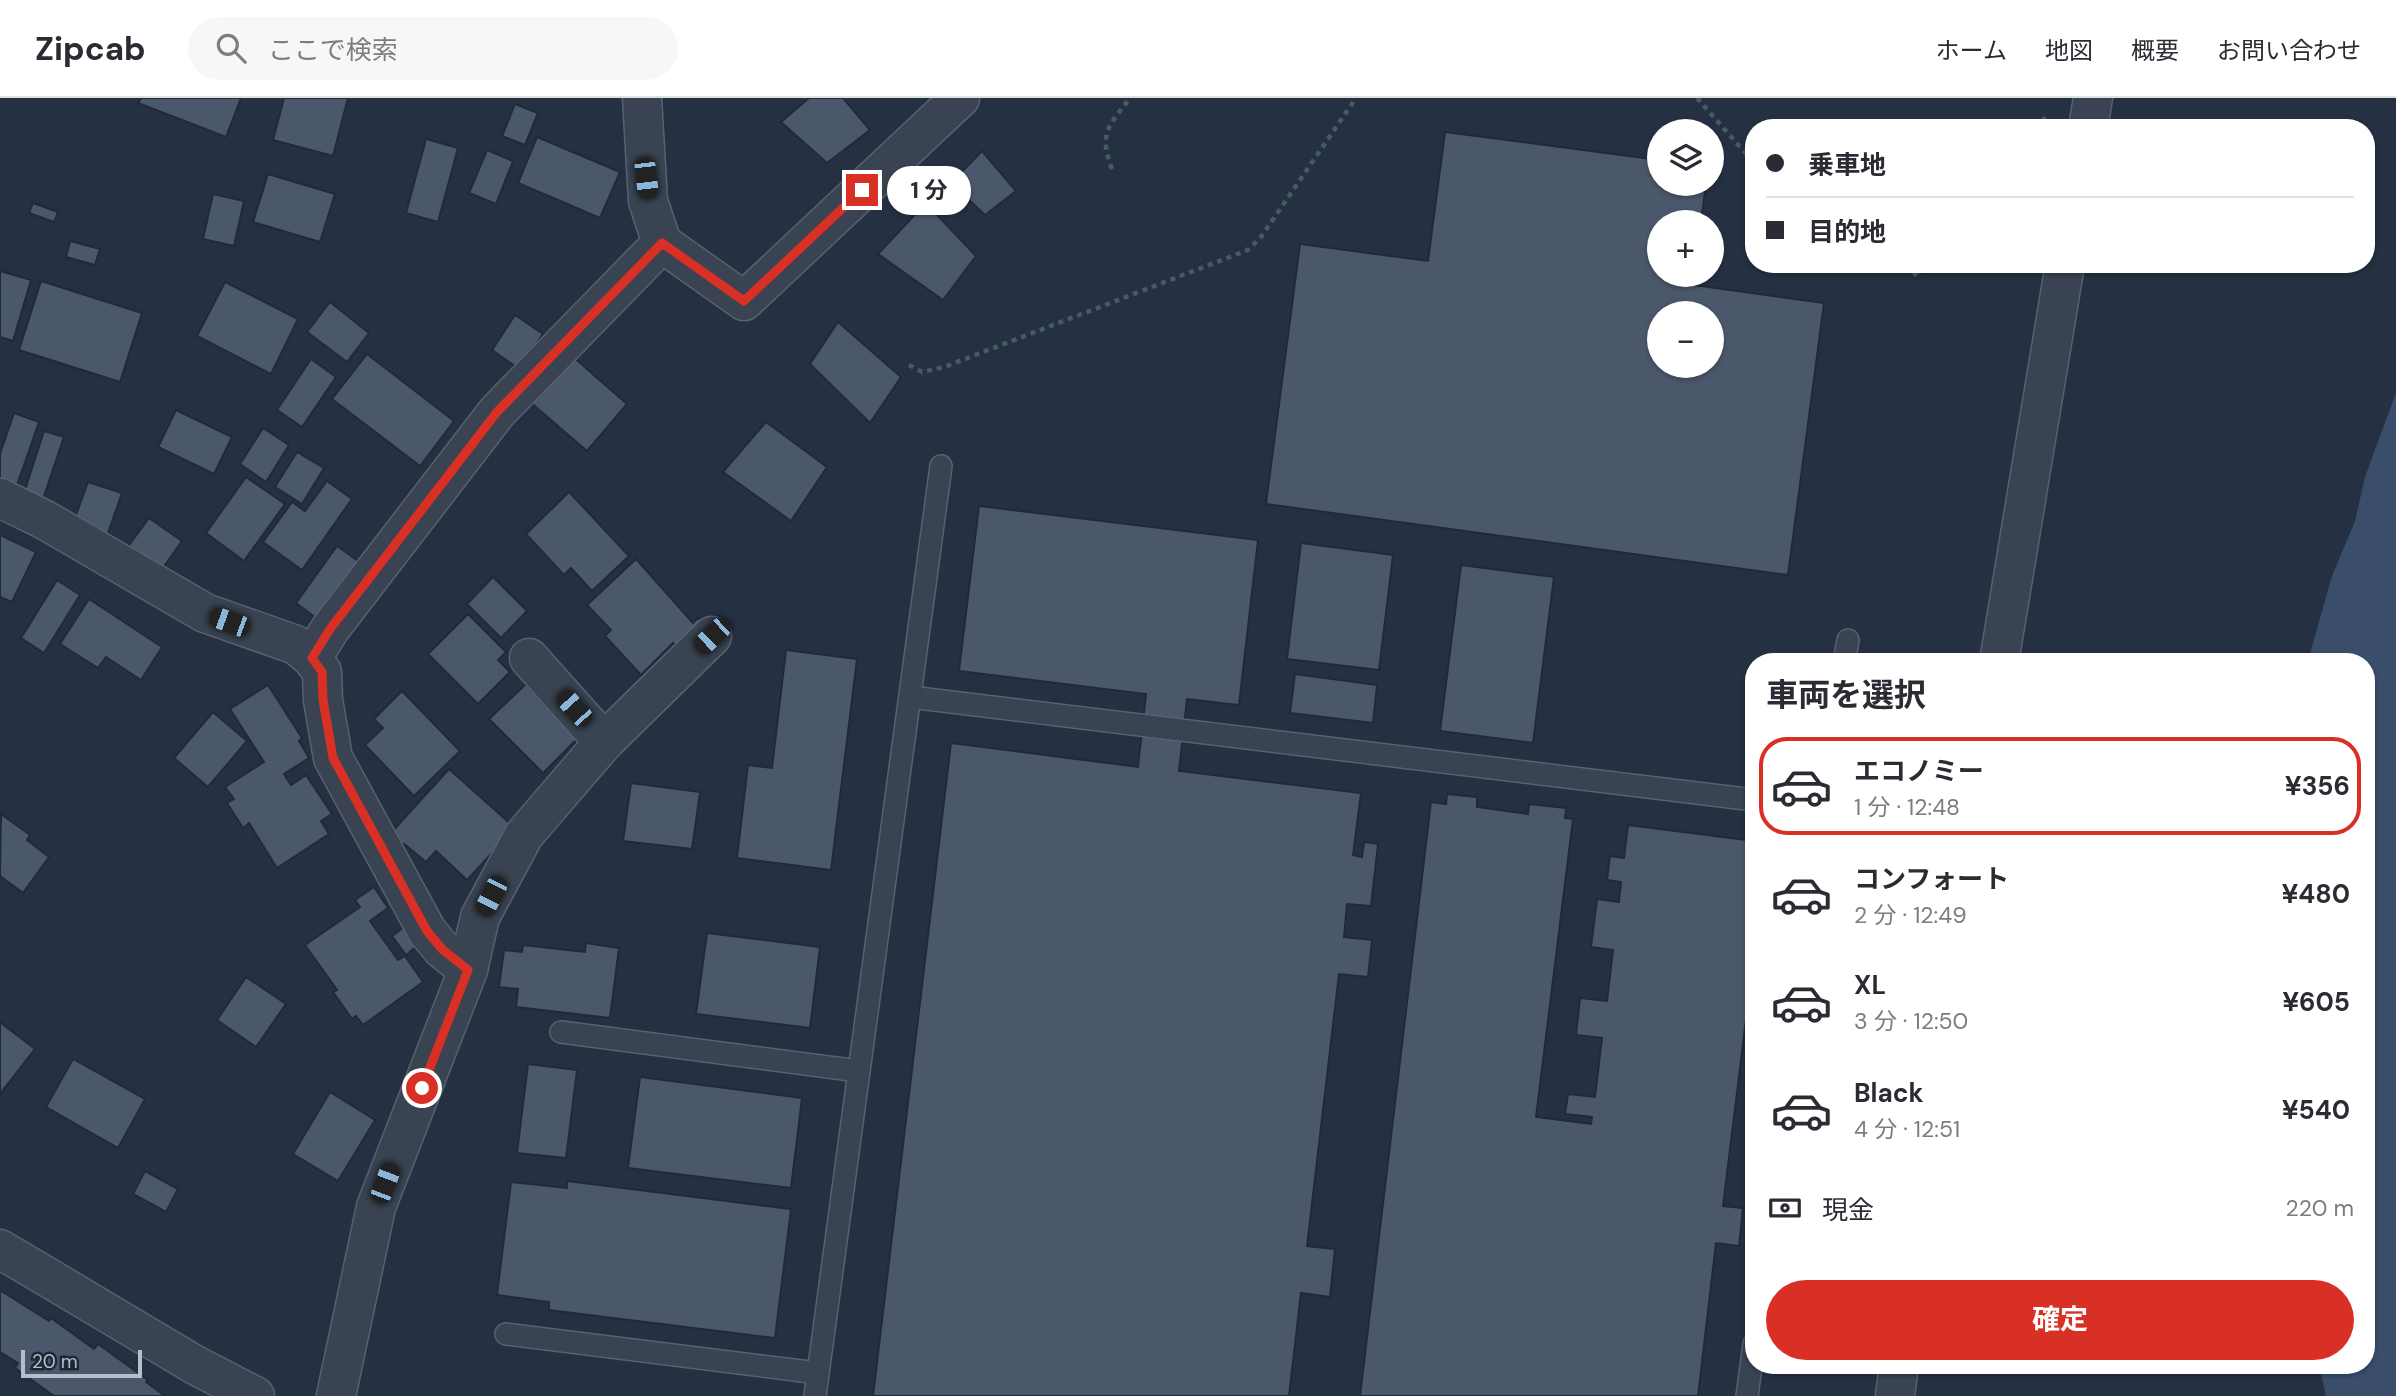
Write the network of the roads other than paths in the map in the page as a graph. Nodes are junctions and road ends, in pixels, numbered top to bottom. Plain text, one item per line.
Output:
1 (642, 98) edge
2 (960, 98) edge
3 (2093, 98) edge
4 (2090, 119) edge
5 (662, 243) junction
6 (2063, 273) edge
7 (941, 466) dead end
8 (0, 498) edge
9 (712, 636) dead end
10 (1848, 640) dead end
11 (1846, 653) edge
12 (2000, 653) edge
13 (312, 658) junction
14 (529, 658) dead end
15 (910, 697) junction
16 (604, 742) junction
17 (1745, 799) edge
18 (468, 970) junction
19 (561, 1032) dead end
20 (859, 1071) junction
21 (0, 1249) edge
22 (506, 1334) dead end
23 (818, 1373) junction
24 (1750, 1374) edge
25 (1898, 1374) edge
26 (255, 1396) edge
27 (336, 1396) edge
28 (815, 1396) edge
29 (1747, 1396) edge
30 (1895, 1396) edge

1 - 5 street
2 - 5 street
3 - 4 street
5 - 13 street
6 - 12 street
7 - 15 lane
8 - 13 street
9 - 16 street
10 - 11 lane
13 - 18 street
14 - 16 street
15 - 17 lane
15 - 20 lane
16 - 18 street
18 - 27 street
19 - 20 lane
20 - 23 lane
21 - 26 street
22 - 23 lane
23 - 28 lane
24 - 29 lane
25 - 30 street

